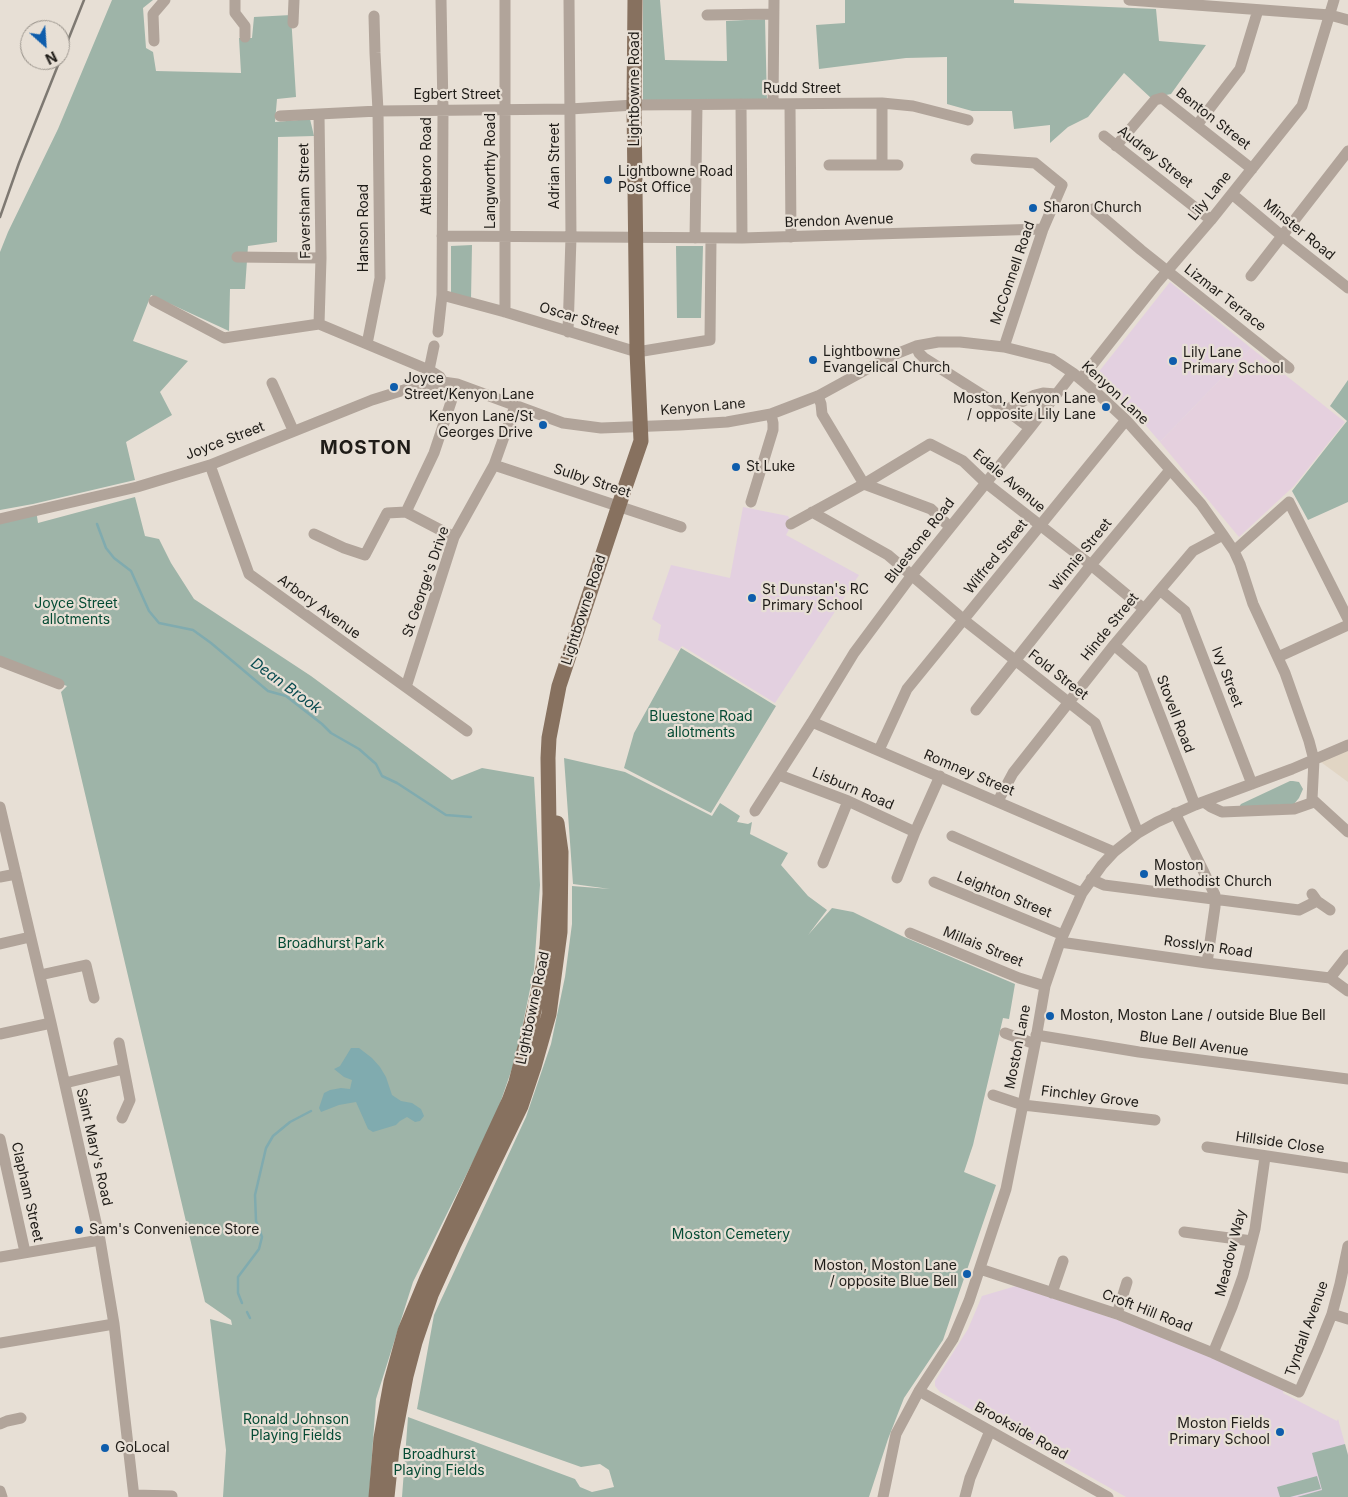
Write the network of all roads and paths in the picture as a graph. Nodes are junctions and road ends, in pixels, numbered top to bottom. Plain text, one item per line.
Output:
1 (165, 0) edge
2 (235, 0) edge
3 (294, 0) edge
4 (441, 0) edge
5 (506, 0) edge
6 (569, 0) edge
7 (635, 0) edge
8 (774, 0) edge
9 (1129, 0) edge
10 (1334, 0) edge
11 (1218, 3) edge
12 (1276, 6) edge
13 (1258, 10) junction
14 (773, 14) junction
15 (707, 15) dead end
16 (1330, 15) junction
17 (374, 16) dead end
18 (1348, 20) edge
19 (294, 23) dead end
20 (245, 37) dead end
21 (154, 41) dead end
22 (882, 103) junction
23 (741, 104) junction
24 (773, 104) junction
25 (790, 104) junction
26 (634, 105) junction
27 (698, 105) junction
28 (443, 110) junction
29 (506, 110) junction
30 (570, 110) junction
31 (378, 111) junction
32 (320, 114) junction
33 (280, 116) dead end
34 (968, 120) dead end
35 (1197, 125) junction
36 (1104, 136) dead end
37 (1116, 146) junction
38 (1348, 152) edge
39 (976, 159) dead end
40 (898, 164) dead end
41 (829, 165) dead end
42 (882, 165) junction
43 (1252, 169) junction
44 (1232, 194) junction
45 (1093, 209) dead end
46 (1211, 220) junction
47 (1044, 229) junction
48 (442, 236) junction
49 (506, 236) junction
50 (1282, 236) junction
51 (571, 237) junction
52 (791, 237) junction
53 (635, 238) junction
54 (695, 238) junction
55 (742, 238) junction
56 (710, 239) junction
57 (237, 257) dead end
58 (321, 258) junction
59 (1167, 271) junction
60 (1251, 276) dead end
61 (1346, 283) edge
62 (442, 295) junction
63 (154, 301) dead end
64 (506, 312) junction
65 (319, 324) junction
66 (438, 332) dead end
67 (568, 332) junction
68 (367, 344) junction
69 (434, 346) dead end
70 (916, 346) junction
71 (1004, 347) junction
72 (636, 352) junction
73 (1288, 368) dead end
74 (429, 370) junction
75 (1077, 376) junction
76 (443, 382) junction
77 (272, 383) dead end
78 (457, 384) junction
79 (1056, 394) junction
80 (818, 396) junction
81 (515, 406) junction
82 (1006, 410) junction
83 (771, 414) junction
84 (1126, 420) junction
85 (641, 427) junction
86 (1030, 428) junction
87 (293, 430) junction
88 (494, 464) junction
89 (210, 465) junction
90 (1170, 470) junction
91 (986, 483) junction
92 (864, 484) junction
93 (751, 502) dead end
94 (623, 507) junction
95 (406, 512) junction
96 (812, 512) junction
97 (0, 519) edge
98 (790, 524) dead end
99 (1040, 526) junction
100 (680, 527) dead end
101 (950, 527) junction
102 (314, 534) dead end
103 (1223, 535) junction
104 (454, 537) junction
105 (1234, 551) junction
106 (1091, 565) junction
107 (912, 575) junction
108 (1160, 590) junction
109 (1144, 609) junction
110 (1348, 619) edge
111 (964, 620) junction
112 (1348, 625) edge
113 (1114, 645) junction
114 (1278, 657) junction
115 (1016, 660) junction
116 (0, 661) edge
117 (59, 684) dead end
118 (406, 687) junction
119 (1068, 703) junction
120 (976, 710) dead end
121 (812, 722) junction
122 (467, 731) dead end
123 (1348, 745) edge
124 (879, 750) junction
125 (1314, 760) junction
126 (779, 775) junction
127 (940, 776) junction
128 (1252, 784) junction
129 (1218, 797) junction
130 (998, 801) junction
131 (848, 802) junction
132 (1314, 802) junction
133 (1199, 803) junction
134 (0, 807) edge
135 (1218, 810) junction
136 (755, 811) dead end
137 (1175, 813) junction
138 (915, 832) junction
139 (1348, 832) edge
140 (1138, 833) junction
141 (952, 836) dead end
142 (1114, 852) junction
143 (823, 862) dead end
144 (16, 874) junction
145 (0, 877) edge
146 (897, 878) dead end
147 (1091, 879) junction
148 (934, 882) dead end
149 (1082, 893) junction
150 (1215, 900) junction
151 (1330, 910) dead end
152 (910, 933) dead end
153 (30, 937) junction
154 (1061, 938) junction
155 (0, 944) edge
156 (1348, 955) edge
157 (1208, 963) junction
158 (40, 975) junction
159 (1330, 978) junction
160 (1045, 986) junction
161 (1348, 991) edge
162 (94, 998) dead end
163 (51, 1023) junction
164 (1005, 1033) dead end
165 (0, 1034) edge
166 (1036, 1039) junction
167 (119, 1043) dead end
168 (124, 1069) junction
169 (1348, 1079) edge
170 (64, 1083) junction
171 (993, 1095) dead end
172 (1023, 1105) junction
173 (122, 1118) dead end
174 (1155, 1120) dead end
175 (0, 1139) edge
176 (1208, 1147) dead end
177 (1265, 1156) junction
178 (1348, 1168) edge
179 (1184, 1232) dead end
180 (100, 1240) junction
181 (1252, 1241) junction
182 (1348, 1246) edge
183 (25, 1252) junction
184 (0, 1257) edge
185 (1063, 1261) dead end
186 (980, 1269) junction
187 (1127, 1282) dead end
188 (1052, 1293) junction
189 (1117, 1314) junction
190 (1332, 1314) junction
191 (1348, 1319) edge
192 (114, 1324) junction
193 (0, 1343) edge
194 (1213, 1353) junction
195 (920, 1391) junction
196 (1299, 1392) joint
197 (21, 1418) dead end
198 (0, 1424) edge
199 (990, 1431) junction
200 (0, 1491) edge
201 (135, 1496) edge
202 (172, 1496) edge
203 (2, 1497) edge
204 (376, 1497) edge
205 (387, 1497) edge
206 (882, 1497) edge
207 (965, 1497) edge
208 (1108, 1497) edge

1 - 21 street
2 - 20 street
3 - 19 street
4 - 28 street, Attleboro Road
5 - 29 street, Langworthy Road
6 - 30 street, Adrian Street
7 - 26 main road, Lightbowne Road
8 - 14 street
9 - 11 street
10 - 16 street, Lily Lane
11 - 13 street
12 - 13 street
12 - 16 street
13 - 35 street
14 - 15 street
14 - 24 street
16 - 18 street
16 - 43 street, Lily Lane
17 - 31 street, Hanson Road
22 - 25 street, Rudd Street
22 - 34 street, Rudd Street
22 - 42 street
23 - 24 street, Rudd Street
23 - 27 street, Rudd Street
23 - 55 street
24 - 25 street, Rudd Street
25 - 52 street
26 - 27 street, Rudd Street
26 - 30 street, Egbert Street
26 - 53 main road, Lightbowne Road
27 - 54 street
28 - 29 street, Egbert Street
28 - 31 street, Egbert Street
28 - 48 street, Attleboro Road
29 - 30 street, Egbert Street
29 - 49 street, Langworthy Road
30 - 51 street, Adrian Street
31 - 32 street, Egbert Street
31 - 68 street, Hanson Road
32 - 33 street, Egbert Street
32 - 58 street, Faversham Street
35 - 37 street, Benton Street
35 - 43 street, Benton Street
36 - 37 street, Audrey Street
37 - 46 street, Audrey Street
38 - 50 street
39 - 47 street, McConnell Road
40 - 42 street
41 - 42 street
43 - 44 street, Lily Lane
44 - 46 street, Lily Lane
44 - 50 street, Minster Road
45 - 59 street, Lizmar Terrace
46 - 59 street, Lily Lane
47 - 52 street, Brendon Avenue
47 - 71 street, McConnell Road
48 - 49 street, Brendon Avenue
48 - 62 street, Attleboro Road
49 - 51 street, Brendon Avenue
49 - 64 street, Langworthy Road
50 - 60 street
50 - 61 street, Minster Road
51 - 53 street, Brendon Avenue
51 - 67 street, Adrian Street
52 - 55 street, Brendon Avenue
53 - 54 street, Brendon Avenue
53 - 72 main road, Lightbowne Road
54 - 56 street, Brendon Avenue
55 - 56 street, Brendon Avenue
56 - 72 street, Oscar Street
57 - 58 street
58 - 65 street, Faversham Street
59 - 73 street, Lizmar Terrace
59 - 75 street, Lily Lane
62 - 64 street, Oscar Street
62 - 66 street, Attleboro Road
63 - 65 street
64 - 67 street, Oscar Street
65 - 68 street
67 - 72 street, Oscar Street
68 - 74 street
69 - 74 street
70 - 71 street, Kenyon Lane
70 - 80 street, Kenyon Lane
70 - 82 street
71 - 75 street, Kenyon Lane
72 - 85 main road, Lightbowne Road
74 - 76 street
75 - 79 street, Bluestone Road
75 - 84 street, Kenyon Lane
76 - 78 street, Joyce Street
76 - 87 street, Joyce Street
77 - 87 street
78 - 81 street, Kenyon Lane
78 - 95 street
79 - 82 street
79 - 86 street, Bluestone Road
80 - 83 street, Kenyon Lane
80 - 92 street
81 - 85 street, Kenyon Lane
81 - 88 street, St George's Drive
82 - 86 street
83 - 85 street, Kenyon Lane
83 - 93 street
84 - 90 street, Kenyon Lane
84 - 99 street, Wilfred Street
85 - 94 main road, Lightbowne Road
86 - 91 street, Bluestone Road
87 - 89 street, Joyce Street
88 - 94 street, Sulby Street
88 - 104 street, St George's Drive
89 - 97 street, Joyce Street
89 - 118 street, Arbory Avenue
90 - 103 street, Kenyon Lane
90 - 106 street, Winnie Street
91 - 92 street, Edale Avenue
91 - 99 street, Edale Avenue
91 - 101 street, Bluestone Road
92 - 96 street, Edale Avenue
92 - 101 street
94 - 100 street, Sulby Street
94 - 204 main road, Lightbowne Road
94 - 205 main road, Lightbowne Road
95 - 102 street
95 - 104 street
96 - 98 street, Edale Avenue
96 - 107 street, Fold Street
99 - 106 street, Edale Avenue
99 - 111 street, Wilfred Street
101 - 107 street, Bluestone Road
103 - 105 street, Kenyon Lane
103 - 108 street, Hinde Street
104 - 118 street, St George's Drive
105 - 110 street
105 - 114 street, Kenyon Lane
106 - 109 street, Edale Avenue
106 - 115 street, Winnie Street
107 - 111 street, Fold Street
107 - 121 street, Bluestone Road
108 - 109 street, Hinde Street
108 - 128 street, Ivy Street
109 - 113 street, Hinde Street
111 - 115 street, Fold Street
111 - 124 street, Wilfred Street
112 - 114 street
113 - 119 street, Hinde Street
113 - 133 street, Stovell Road
114 - 125 street, Kenyon Lane
115 - 119 street, Fold Street
115 - 120 street, Winnie Street
116 - 117 street
118 - 122 street, Arbory Avenue
119 - 130 street, Hinde Street
119 - 140 street, Fold Street
121 - 124 street, Romney Street
121 - 126 street, Bluestone Road
123 - 125 street, Moston Lane
124 - 127 street, Romney Street
125 - 128 street, Moston Lane
125 - 132 street, Kenyon Lane
126 - 131 street, Lisburn Road
126 - 136 street, Bluestone Road
127 - 130 street, Romney Street
127 - 138 street
128 - 129 street, Moston Lane
129 - 133 street, Moston Lane
129 - 135 street
130 - 142 street, Romney Street
131 - 138 street, Lisburn Road
131 - 143 street
132 - 135 street
132 - 139 street
133 - 135 street
133 - 137 street, Moston Lane
134 - 144 street, Saint Mary's Road
137 - 140 street, Moston Lane
137 - 150 street
138 - 146 street
140 - 142 street, Moston Lane
141 - 149 street
142 - 147 street, Moston Lane
144 - 145 street
144 - 153 street, Saint Mary's Road
147 - 149 street, Moston Lane
147 - 150 street
148 - 154 street, Leighton Street
149 - 154 street, Moston Lane
150 - 151 street
150 - 157 street
152 - 160 street, Millais Street
153 - 155 street
153 - 158 street, Saint Mary's Road
154 - 157 street, Rosslyn Road
154 - 160 street, Moston Lane
156 - 159 street
157 - 159 street, Rosslyn Road
158 - 162 street
158 - 163 street, Saint Mary's Road
159 - 161 street, Rosslyn Road
160 - 166 street, Moston Lane
163 - 165 street
163 - 170 street, Saint Mary's Road
164 - 166 street, Blue Bell Avenue
166 - 169 street, Blue Bell Avenue
166 - 172 street, Moston Lane
167 - 168 street
168 - 170 street
168 - 173 street
170 - 180 street, Saint Mary's Road
171 - 172 street, Finchley Grove
172 - 174 street, Finchley Grove
172 - 186 street, Moston Lane
175 - 183 street, Clapham Street
176 - 177 street, Hillside Close
177 - 178 street, Hillside Close
177 - 181 street, Meadow Way
179 - 181 street
180 - 183 street
180 - 192 street, Saint Mary's Road
181 - 194 street, Meadow Way
182 - 190 street, Tyndall Avenue
183 - 184 street
185 - 188 street
186 - 188 street, Croft Hill Road
186 - 195 street, Moston Lane
187 - 189 street
188 - 189 street, Croft Hill Road
189 - 194 street, Croft Hill Road
190 - 191 street
190 - 196 street, Tyndall Avenue
192 - 193 street
192 - 201 street, Saint Mary's Road
194 - 196 street, Croft Hill Road
195 - 199 street, Brookside Road
195 - 206 street, Moston Lane
197 - 198 street
199 - 207 street
199 - 208 street, Brookside Road
200 - 203 street
201 - 202 street

